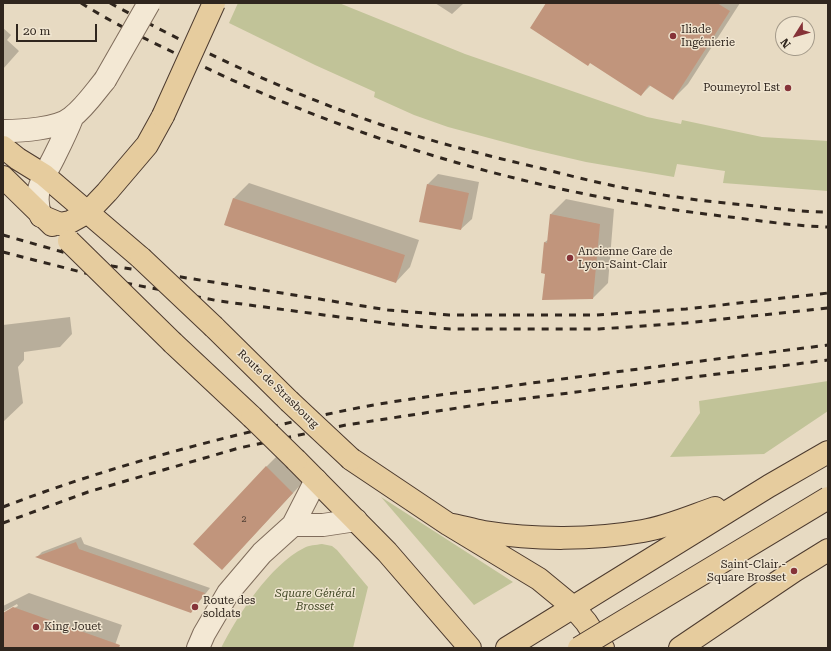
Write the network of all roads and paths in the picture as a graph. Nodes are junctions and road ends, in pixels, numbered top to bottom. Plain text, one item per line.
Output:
1 (149, 3) edge
2 (214, 3) edge
3 (72, 118) junction
4 (3, 131) edge
5 (3, 147) edge
6 (44, 175) junction
7 (3, 177) edge
8 (88, 212) junction
9 (41, 216) junction
10 (828, 452) edge
11 (316, 480) junction
12 (768, 486) junction
13 (828, 498) edge
14 (356, 520) junction
15 (448, 524) junction
16 (293, 525) junction
17 (828, 550) edge
18 (572, 607) junction
19 (198, 648) edge
20 (470, 648) edge
21 (507, 648) edge
22 (579, 648) edge
23 (603, 648) edge
24 (680, 648) edge

1 - 3 street, bridge
2 - 8 main road, bridge
3 - 4 street
3 - 6 street
5 - 6 main road, Route de Strasbourg
6 - 8 main road, Route de Strasbourg
6 - 9 street
7 - 9 main road
8 - 9 main road
8 - 15 main road, Route de Strasbourg, bridge
9 - 11 main road, bridge
10 - 12 main road
11 - 14 main road
11 - 16 street
12 - 15 main road
12 - 18 main road
13 - 22 main road, bridge
14 - 16 street
14 - 20 main road
15 - 18 main road, Route de Strasbourg
16 - 19 street
17 - 24 main road
18 - 21 main road
18 - 23 main road, Route de Strasbourg

